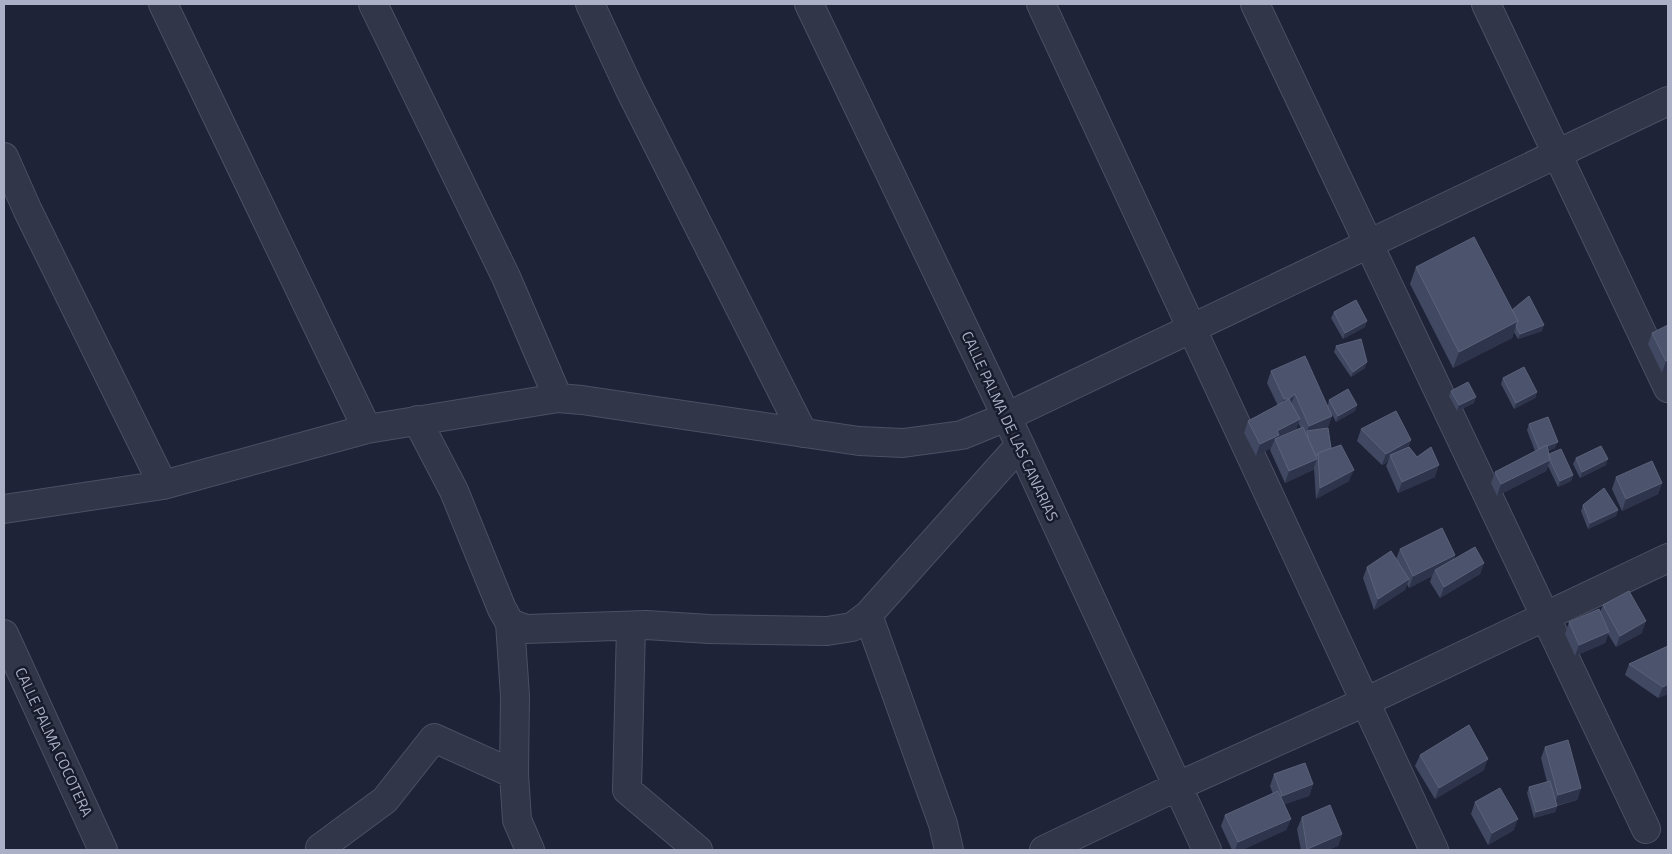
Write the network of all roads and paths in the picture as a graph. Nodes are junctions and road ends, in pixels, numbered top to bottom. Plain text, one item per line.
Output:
1 (164, 4) edge
2 (373, 4) edge
3 (590, 4) edge
4 (810, 4) edge
5 (1040, 4) edge
6 (1255, 4) edge
7 (1486, 4) edge
8 (1668, 100) edge
9 (1557, 154) junction
10 (4, 157) edge
11 (1368, 244) junction
12 (1191, 328) junction
13 (1668, 388) edge
14 (558, 398) junction
15 (1006, 417) junction
16 (417, 420) junction
17 (367, 429) junction
18 (802, 433) junction
19 (1020, 446) junction
20 (164, 485) junction
21 (4, 509) edge
22 (1668, 558) edge
23 (868, 615) junction
24 (1546, 617) junction
25 (510, 622) junction
26 (631, 626) junction
27 (4, 634) edge
28 (1365, 702) junction
29 (514, 774) junction
30 (1178, 786) junction
31 (1646, 829) dead end
32 (104, 850) edge
33 (320, 850) edge
34 (530, 850) edge
35 (698, 850) edge
36 (949, 850) edge
37 (1044, 850) edge
38 (1207, 850) edge
39 (1434, 850) edge

1 - 17 street
2 - 14 street
3 - 18 street
4 - 15 street, CALLE PALMA DE LAS CANARIAS
5 - 12 street
6 - 11 street
7 - 9 street
8 - 9 street
9 - 11 street
9 - 13 street
10 - 20 street
11 - 12 street
11 - 24 street
12 - 15 street
12 - 28 street
14 - 16 street
14 - 18 street
15 - 18 street
15 - 19 street, CALLE PALMA DE LAS CANARIAS
16 - 17 street
16 - 25 street
17 - 20 street
19 - 23 street
19 - 30 street, CALLE PALMA DE LAS CANARIAS
20 - 21 street
22 - 24 street
23 - 26 street
23 - 36 street
24 - 28 street
24 - 31 street
25 - 26 street
25 - 29 street
26 - 35 street
27 - 32 street, CALLE PALMA COCOTERA
28 - 30 street
28 - 39 street
29 - 33 street
29 - 34 street
30 - 37 street
30 - 38 street, CALLE PALMA DE LAS CANARIAS

